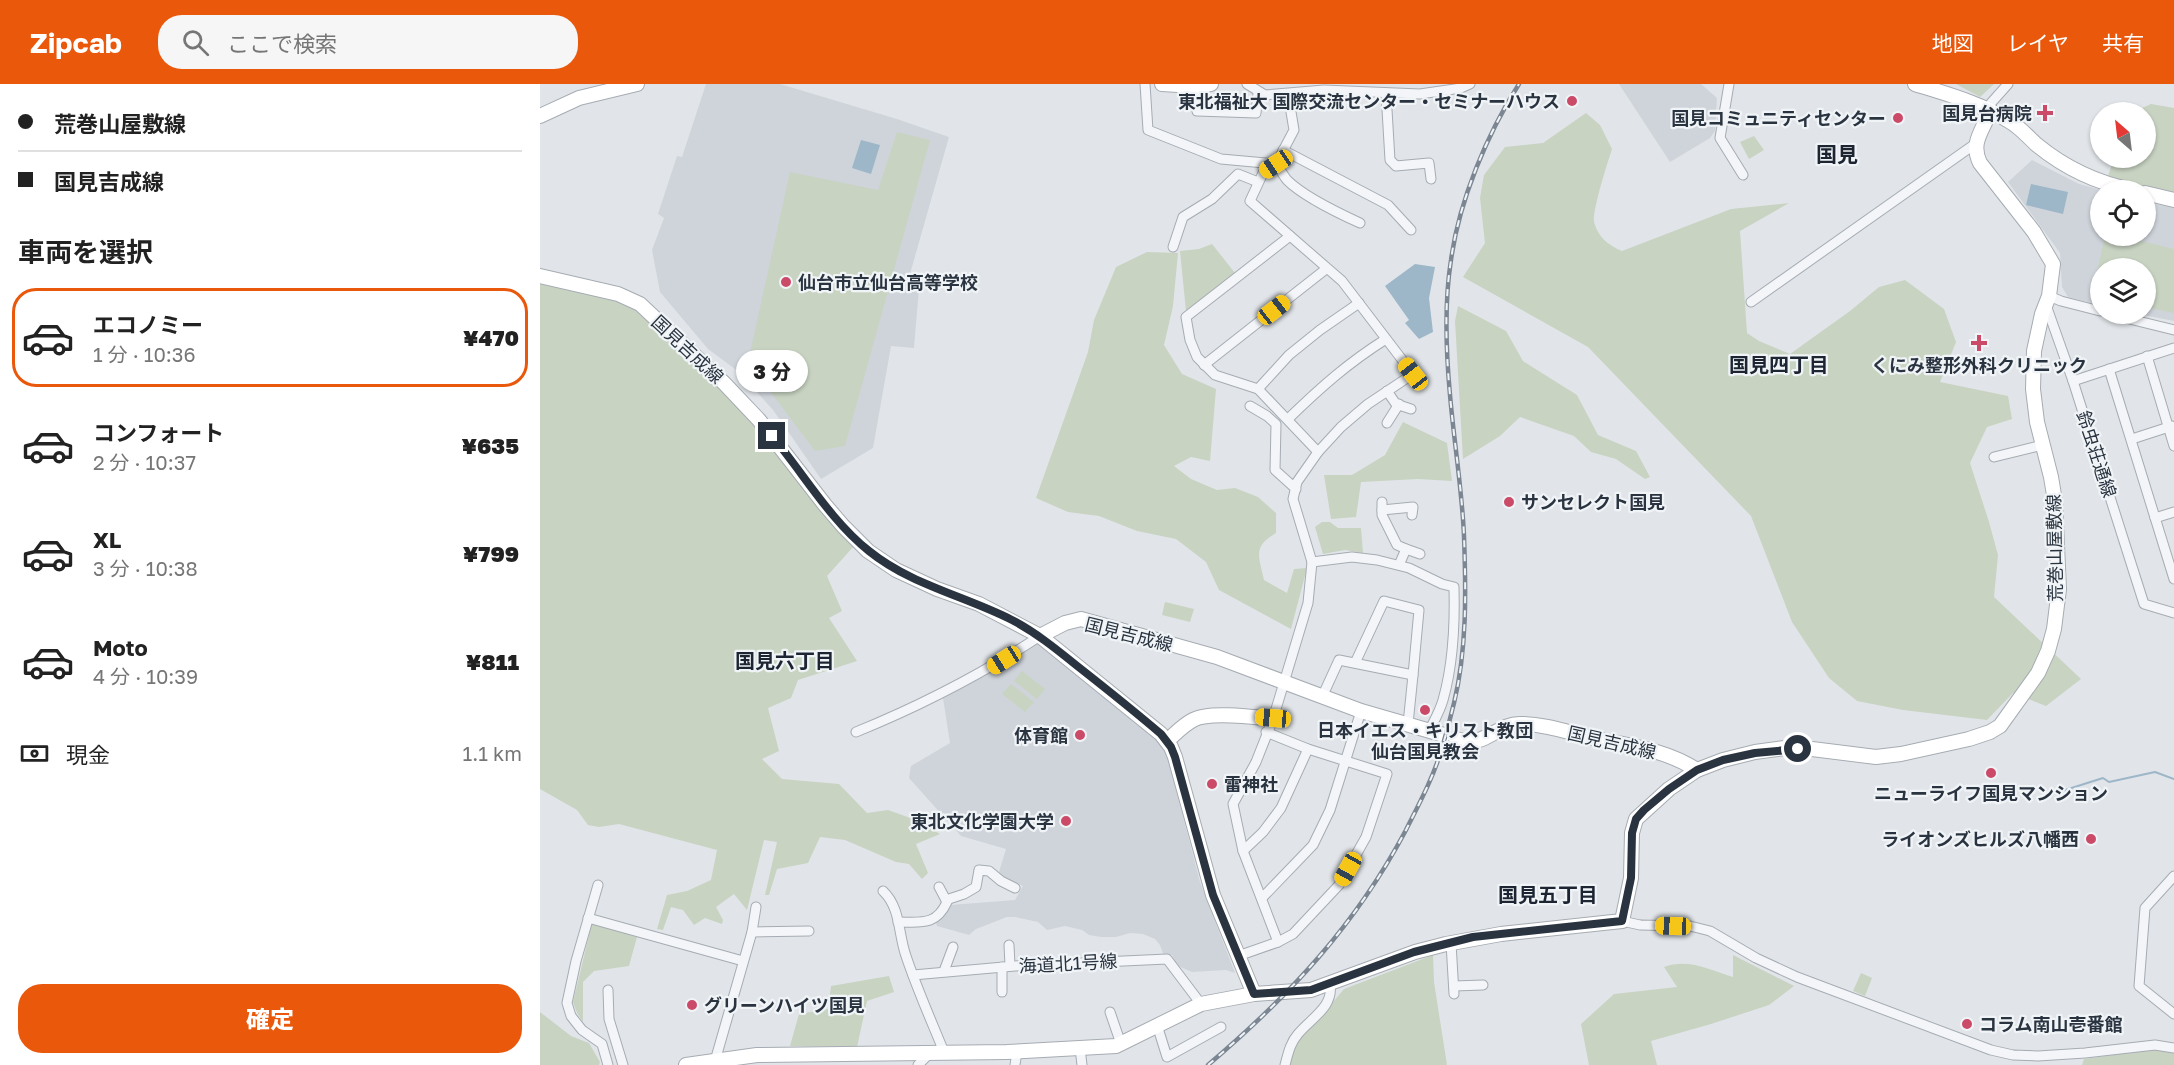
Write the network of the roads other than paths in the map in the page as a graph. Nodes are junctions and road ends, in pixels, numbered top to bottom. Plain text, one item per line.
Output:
1 (637, 84) edge
2 (1145, 84) edge
3 (1161, 84) edge
4 (1211, 84) edge
5 (1247, 84) edge
6 (1470, 84) edge
7 (1729, 84) edge
8 (1915, 84) edge
9 (2008, 84) edge
10 (1194, 86) junction
11 (1383, 90) edge
12 (1258, 93) junction
13 (1287, 94) junction
14 (1990, 111) junction
15 (540, 116) edge
16 (1975, 144) junction
17 (1283, 150) junction
18 (1276, 164) junction
19 (1743, 175) dead end
20 (1431, 178) dead end
21 (2096, 180) edge
22 (1258, 182) junction
23 (2156, 196) edge
24 (2174, 200) edge
25 (1361, 223) dead end
26 (1411, 230) dead end
27 (1290, 236) junction
28 (1173, 247) dead end
29 (1326, 268) junction
30 (540, 276) edge
31 (2048, 301) junction
32 (1751, 302) dead end
33 (1359, 303) junction
34 (2090, 309) edge
35 (2150, 324) edge
36 (2174, 330) edge
37 (1386, 339) junction
38 (2174, 348) edge
39 (2147, 356) junction
40 (1204, 364) junction
41 (2109, 369) junction
42 (2073, 381) junction
43 (1258, 389) junction
44 (1388, 391) junction
45 (1399, 404) junction
46 (1250, 406) dead end
47 (1411, 409) dead end
48 (1288, 419) junction
49 (1387, 423) dead end
50 (2171, 427) edge
51 (2132, 439) junction
52 (2043, 445) junction
53 (2174, 447) edge
54 (1318, 452) junction
55 (1994, 457) dead end
56 (1296, 489) junction
57 (1412, 507) dead end
58 (2174, 512) edge
59 (2155, 518) junction
60 (1406, 549) junction
61 (1420, 554) dead end
62 (1312, 562) junction
63 (1399, 565) junction
64 (2174, 579) edge
65 (2174, 614) edge
66 (1040, 636) junction
67 (1355, 663) junction
68 (1413, 675) junction
69 (1283, 682) junction
70 (1323, 697) junction
71 (1360, 711) junction
72 (1273, 718) junction
73 (1407, 724) junction
74 (1429, 730) junction
75 (856, 732) dead end
76 (1266, 732) junction
77 (1167, 741) junction
78 (1308, 749) junction
79 (1346, 760) junction
80 (1697, 770) junction
81 (1243, 851) junction
82 (2174, 876) edge
83 (598, 885) dead end
84 (939, 887) dead end
85 (1015, 888) dead end
86 (883, 891) dead end
87 (1262, 898) junction
88 (946, 900) junction
89 (756, 907) dead end
90 (588, 918) junction
91 (1622, 921) junction
92 (898, 922) junction
93 (752, 932) junction
94 (809, 932) dead end
95 (1278, 942) junction
96 (1451, 943) junction
97 (1009, 945) dead end
98 (953, 947) dead end
99 (1238, 956) junction
100 (743, 961) junction
101 (1006, 966) junction
102 (944, 971) junction
103 (913, 975) junction
104 (1330, 984) junction
105 (1483, 985) dead end
106 (608, 990) dead end
107 (1002, 992) dead end
108 (1254, 994) junction
109 (1201, 1004) junction
110 (1110, 1012) dead end
111 (2174, 1014) edge
112 (1157, 1025) junction
113 (1221, 1027) dead end
114 (1121, 1044) junction
115 (1080, 1048) junction
116 (2174, 1048) edge
117 (937, 1052) junction
118 (1016, 1058) edge
119 (786, 1059) edge
120 (715, 1061) junction
121 (608, 1065) edge
122 (623, 1065) edge
123 (686, 1065) edge
124 (918, 1065) edge
125 (1082, 1065) edge
126 (1286, 1065) edge

1 - 15 street
2 - 18 street
3 - 10 street
4 - 10 street
5 - 12 street
6 - 11 street
7 - 19 street
8 - 14 street
9 - 14 street
10 - 12 street
11 - 13 street
11 - 20 street
12 - 13 street
13 - 17 street
14 - 16 street
14 - 21 street
16 - 31 street, 荒巻山屋敷線
16 - 32 street
17 - 18 street
17 - 26 street
18 - 22 street
18 - 25 street
22 - 27 street
22 - 28 street
23 - 24 street
27 - 29 street
27 - 40 street
29 - 33 street
29 - 40 street
30 - 66 street, 国見吉成線
31 - 34 street
31 - 42 street, 鈴虫荘通線
31 - 52 street, 荒巻山屋敷線
33 - 37 street
33 - 43 street
35 - 36 street
37 - 44 street
37 - 48 street
38 - 39 street
39 - 41 street
39 - 50 street
40 - 43 street
41 - 42 street
41 - 51 street
42 - 65 street, 鈴虫荘通線
43 - 48 street
44 - 45 street
44 - 54 street
45 - 47 street
45 - 49 street
46 - 56 street
48 - 54 street
50 - 51 street
50 - 53 street
51 - 59 street
52 - 55 street
52 - 80 street, 荒巻山屋敷線
54 - 56 street
56 - 62 street
57 - 60 street
58 - 59 street
59 - 64 street
60 - 61 street
60 - 63 street
62 - 63 street
62 - 69 street
63 - 74 street
66 - 69 street, 国見吉成線
66 - 75 street
66 - 77 street
67 - 68 street
67 - 68 street
67 - 70 street
68 - 73 street
69 - 70 street, 国見吉成線
69 - 72 street
70 - 71 street, 国見吉成線
71 - 73 street, 国見吉成線
71 - 79 street
72 - 76 street
72 - 77 street
73 - 74 street, 国見吉成線
74 - 80 street, 国見吉成線
76 - 78 street
76 - 81 street
77 - 99 street
78 - 79 street
78 - 81 street
79 - 87 street
79 - 95 street
80 - 91 street, 荒巻山屋敷線
81 - 87 street
82 - 111 street
83 - 90 street
84 - 88 street
85 - 88 street
86 - 92 street
87 - 95 street
88 - 92 street
89 - 93 street
90 - 100 street
90 - 121 street
91 - 96 street
91 - 116 street
92 - 103 street
93 - 94 street
93 - 100 street
95 - 99 street
96 - 104 street
96 - 105 street
97 - 101 street
98 - 102 street
99 - 108 street
100 - 120 street
101 - 102 street, 海道北1号線
101 - 107 street
101 - 109 street, 海道北1号線
102 - 103 street, 海道北1号線
103 - 117 street
104 - 108 street
104 - 126 street
106 - 122 street
108 - 109 street
109 - 112 street
110 - 114 street
112 - 113 street
112 - 114 street
114 - 115 street
115 - 118 street
115 - 125 street
117 - 118 street
117 - 119 street
117 - 124 street
119 - 120 street
120 - 123 street

